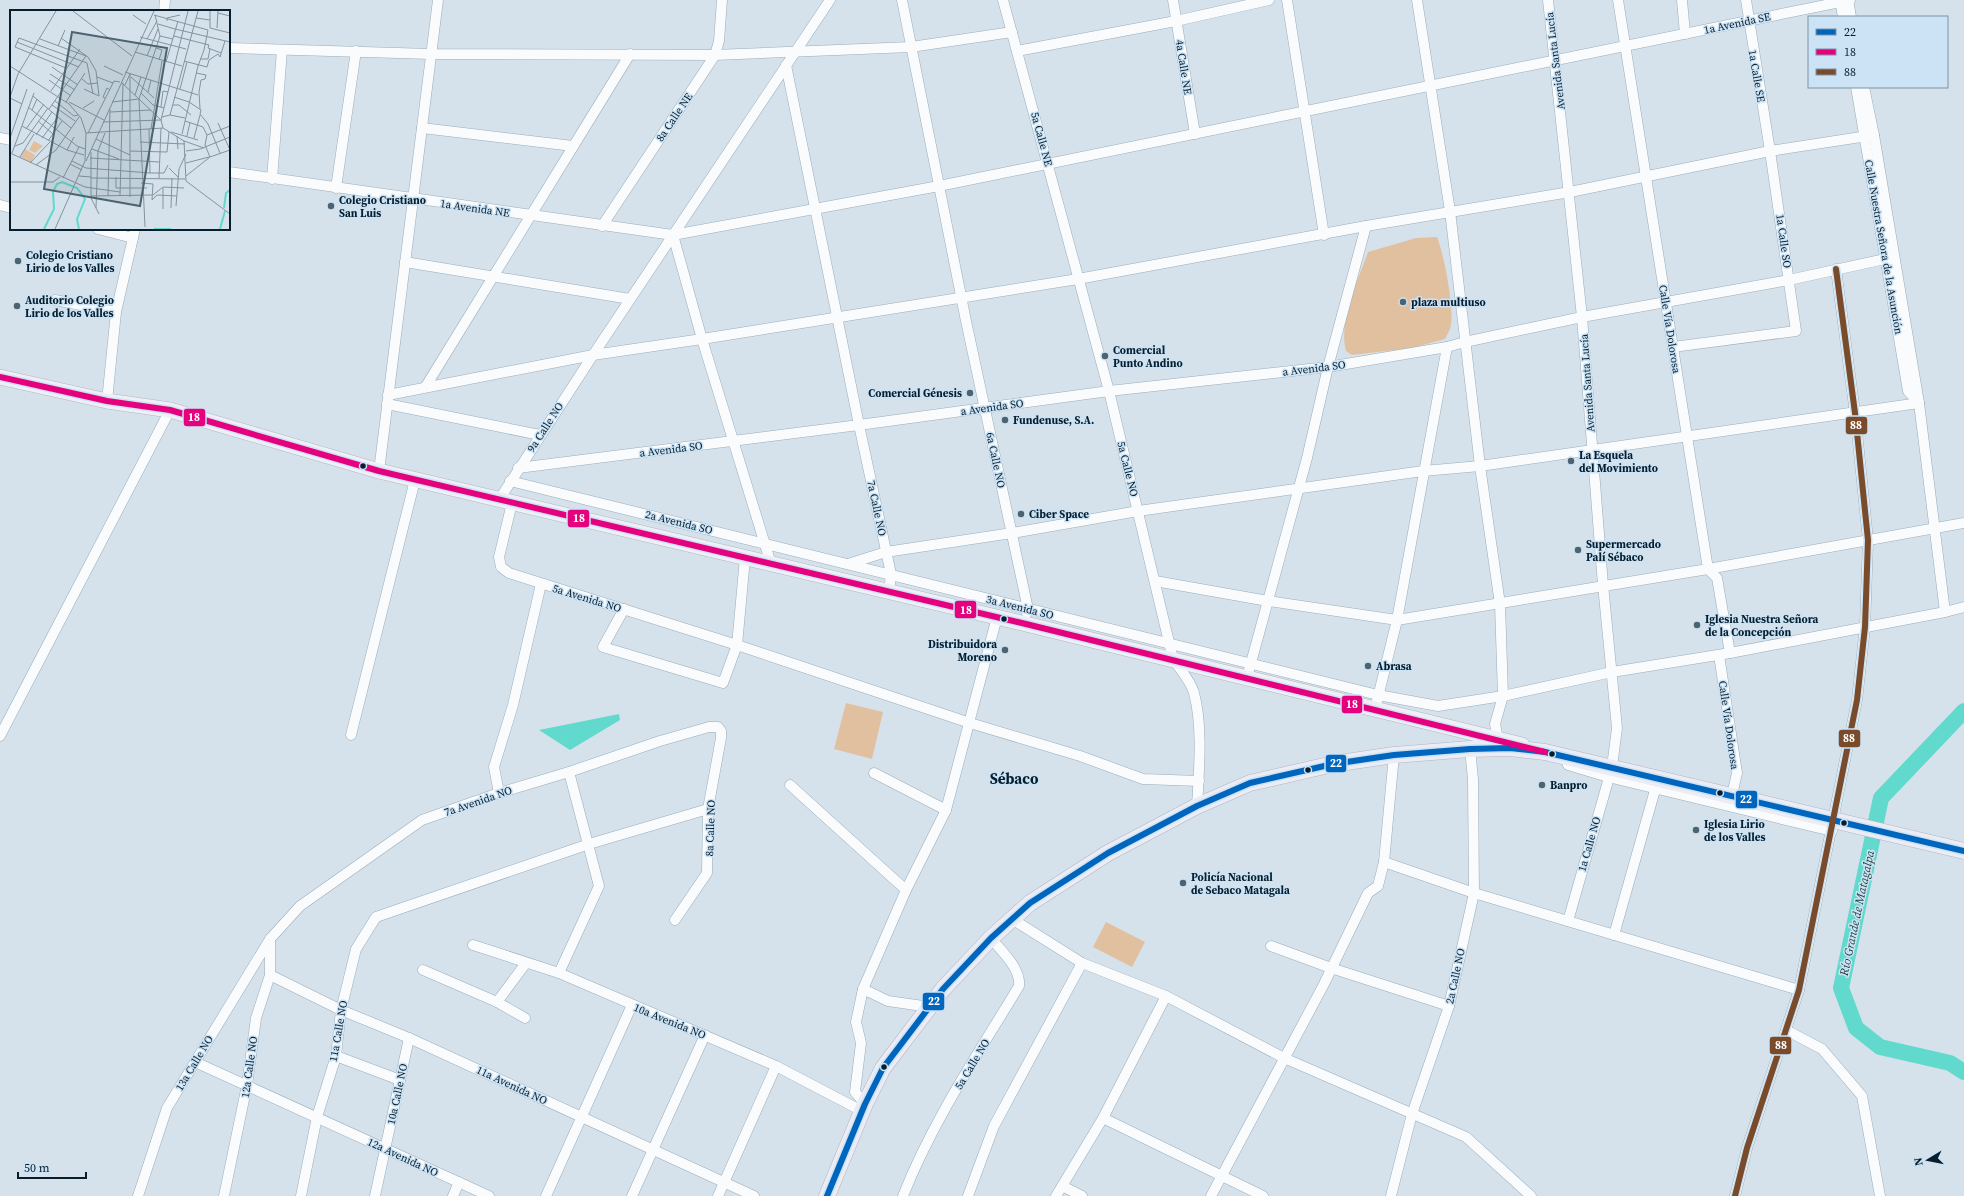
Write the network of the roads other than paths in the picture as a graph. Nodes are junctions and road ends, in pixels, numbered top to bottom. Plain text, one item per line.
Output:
1 (165, 0) edge
2 (438, 0) edge
3 (722, 0) edge
4 (830, 0) edge
5 (902, 0) edge
6 (1003, 0) edge
7 (1173, 0) edge
8 (1269, 0) edge
9 (1287, 0) edge
10 (1416, 0) edge
11 (1548, 0) edge
12 (1618, 0) edge
13 (1682, 0) edge
14 (1746, 0) edge
15 (1845, 1) edge
16 (1808, 4) edge
17 (164, 10) edge
18 (1843, 16) edge
19 (1851, 16) edge
20 (1176, 20) junction
21 (1748, 21) junction
22 (1012, 32) junction
23 (1685, 34) junction
24 (1625, 46) junction
25 (911, 47) junction
26 (230, 48) edge
27 (282, 50) junction
28 (356, 51) junction
29 (1017, 51) junction
30 (795, 53) junction
31 (431, 54) junction
32 (630, 54) junction
33 (715, 55) junction
34 (1555, 60) junction
35 (786, 66) junction
36 (1430, 86) junction
37 (1856, 88) edge
38 (1864, 88) edge
39 (1305, 112) junction
40 (422, 128) junction
41 (1195, 134) junction
42 (1870, 136) junction
43 (0, 138) edge
44 (10, 140) edge
45 (573, 146) junction
46 (1770, 151) junction
47 (1049, 164) junction
48 (230, 172) edge
49 (1646, 178) junction
50 (272, 179) junction
51 (939, 186) junction
52 (336, 188) junction
53 (1570, 192) junction
54 (413, 199) junction
55 (0, 205) edge
56 (10, 208) edge
57 (815, 210) junction
58 (1450, 211) junction
59 (531, 216) junction
60 (602, 226) junction
61 (1366, 226) junction
62 (107, 230) edge
63 (134, 233) edge
64 (673, 235) junction
65 (1324, 235) junction
66 (1890, 257) junction
67 (405, 262) junction
68 (1836, 269) junction
69 (493, 277) junction
70 (1078, 279) junction
71 (1790, 280) junction
72 (961, 297) junction
73 (630, 299) junction
74 (55, 300) dead end
75 (1666, 302) junction
76 (116, 312) junction
77 (1582, 317) junction
78 (837, 318) junction
79 (702, 340) junction
80 (1465, 342) junction
81 (1447, 347) junction
82 (1673, 348) junction
83 (593, 355) junction
84 (1328, 367) junction
85 (0, 377) edge
86 (426, 386) junction
87 (1109, 391) junction
88 (388, 399) junction
89 (106, 401) junction
90 (1919, 403) junction
91 (985, 408) junction
92 (170, 410) junction
93 (1855, 412) junction
94 (859, 425) junction
95 (540, 435) junction
96 (1687, 436) junction
97 (733, 441) junction
98 (1592, 449) junction
99 (1480, 466) junction
100 (518, 468) junction
101 (379, 471) junction
102 (1422, 471) junction
103 (415, 480) junction
104 (510, 481) junction
105 (1299, 489) junction
106 (506, 501) junction
107 (1138, 510) junction
108 (1964, 522) edge
109 (1935, 528) junction
110 (1012, 533) junction
111 (1868, 540) junction
112 (765, 543) junction
113 (886, 552) junction
114 (745, 558) junction
115 (772, 564) junction
116 (848, 564) junction
117 (1708, 569) junction
118 (891, 574) junction
119 (1155, 581) junction
120 (541, 584) junction
121 (1603, 585) junction
122 (889, 592) junction
123 (1268, 601) junction
124 (1500, 604) junction
125 (1964, 607) edge
126 (1028, 608) junction
127 (624, 609) junction
128 (1946, 612) junction
129 (998, 617) junction
130 (1397, 620) junction
131 (1026, 624) junction
132 (1865, 627) junction
133 (1169, 643) junction
134 (737, 645) junction
135 (1725, 654) junction
136 (1173, 659) junction
137 (1248, 670) junction
138 (1612, 672) junction
139 (1378, 695) junction
140 (1503, 696) junction
141 (1374, 710) junction
142 (970, 723) junction
143 (718, 727) joint
144 (351, 735) dead end
145 (0, 736) edge
146 (1498, 739) junction
147 (1470, 749) junction
148 (1545, 752) junction
149 (1394, 755) junction
150 (569, 772) junction
151 (1610, 772) junction
152 (874, 773) dead end
153 (1199, 781) junction
154 (1657, 783) junction
155 (790, 784) dead end
156 (499, 793) junction
157 (1732, 795) junction
158 (1197, 806) junction
159 (708, 809) junction
160 (946, 810) junction
161 (1837, 824) junction
162 (589, 844) junction
163 (1964, 851) edge
164 (1384, 862) junction
165 (906, 890) junction
166 (1474, 893) junction
167 (1012, 919) junction
168 (675, 920) dead end
169 (1568, 921) junction
170 (1614, 936) junction
171 (991, 938) junction
172 (270, 939) junction
173 (473, 945) dead end
174 (1271, 946) dead end
175 (526, 962) junction
176 (1082, 962) junction
177 (1331, 968) junction
178 (423, 970) dead end
179 (559, 973) junction
180 (270, 975) junction
181 (863, 989) junction
182 (1799, 990) junction
183 (1166, 996) junction
184 (497, 1002) junction
185 (632, 1005) junction
186 (1449, 1006) junction
187 (930, 1007) junction
188 (341, 1010) junction
189 (525, 1018) dead end
190 (1786, 1030) junction
191 (704, 1035) junction
192 (409, 1038) junction
193 (336, 1056) junction
194 (1284, 1058) junction
195 (195, 1062) junction
196 (776, 1066) junction
197 (400, 1080) junction
198 (247, 1085) junction
199 (863, 1108) junction
200 (1412, 1114) junction
201 (317, 1117) junction
202 (581, 1117) junction
203 (1103, 1118) junction
204 (386, 1149) junction
205 (653, 1150) junction
206 (1223, 1176) junction
207 (459, 1182) junction
208 (724, 1182) junction
209 (1062, 1186) junction
210 (138, 1196) edge
211 (224, 1196) edge
212 (300, 1196) edge
213 (375, 1196) edge
214 (454, 1196) edge
215 (489, 1196) edge
216 (546, 1196) edge
217 (632, 1196) edge
218 (718, 1196) edge
219 (754, 1196) edge
220 (827, 1196) edge
221 (902, 1196) edge
222 (968, 1196) edge
223 (1056, 1196) edge
224 (1082, 1196) edge
225 (1211, 1196) edge
226 (1263, 1196) edge
227 (1391, 1196) edge
228 (1531, 1196) edge
229 (1735, 1196) edge
230 (1880, 1196) edge

1 - 17 street
2 - 31 street
3 - 33 street, 8a Calle NE
4 - 30 street, 9a Calle NO
5 - 25 street, 6a Calle NO
6 - 22 street, 5a Calle NE
7 - 20 street, 4a Calle NE
8 - 20 street
9 - 39 street
10 - 36 street
11 - 34 street, Avenida Santa Lucía
12 - 24 street, Calle Vía Dolorosa
13 - 23 street
14 - 21 street, 1a Calle SE
15 - 16 street, 1a Avenida SE
15 - 18 street
15 - 19 street
16 - 21 street, 1a Avenida SE
20 - 29 street
20 - 41 street, 4a Calle NE
21 - 23 street, 1a Avenida SE
21 - 46 street, 1a Calle SE
22 - 25 street
22 - 29 street, 5a Calle NE
23 - 24 street, 1a Avenida SE
24 - 34 street
24 - 49 street, Calle Vía Dolorosa
25 - 30 street
25 - 51 street, 6a Calle NO
26 - 27 street
27 - 28 street
27 - 50 street
28 - 31 street
28 - 52 street
29 - 47 street, 5a Calle NE
30 - 33 street
30 - 35 street, 9a Calle NO
31 - 32 street
31 - 40 street
32 - 33 street
32 - 45 street
33 - 60 street, 8a Calle NE
34 - 36 street, 1a Avenida NE
34 - 53 street, Avenida Santa Lucía
35 - 57 street, 7a Calle NO
35 - 64 street, 9a Calle NO
36 - 39 street, 1a Avenida NE
36 - 58 street
37 - 42 street, Calle Nuestra Señora de la Asunción
38 - 42 street, Calle Nuestra Señora de la Asunción
39 - 41 street, 1a Avenida NE
39 - 65 street
40 - 45 street
40 - 54 street
41 - 47 street, 1a Avenida NE
42 - 46 street
42 - 66 street, Calle Nuestra Señora de la Asunción
43 - 44 street
45 - 59 street
46 - 49 street
46 - 71 street, 1a Calle SO
47 - 51 street, 1a Avenida NE
47 - 70 street, 5a Calle NE
48 - 50 street, 1a Avenida NE
49 - 53 street
49 - 75 street, Calle Vía Dolorosa
50 - 52 street, 1a Avenida NE
51 - 57 street, 1a Avenida NE
51 - 72 street, 6a Calle NO
52 - 54 street, 1a Avenida NE
53 - 58 street
53 - 77 street, Avenida Santa Lucía
54 - 59 street, 1a Avenida NE
54 - 67 street
55 - 56 street
57 - 64 street, 1a Avenida NE
57 - 78 street, 7a Calle NO
58 - 61 street
58 - 80 street
59 - 60 street, 1a Avenida NE
59 - 69 street
60 - 64 street, 1a Avenida NE
61 - 65 street
61 - 84 street
62 - 63 street
63 - 76 street
64 - 73 street, 9a Calle NO
64 - 79 street
65 - 70 street
66 - 68 street, a Avenida SO
66 - 90 street, Calle Nuestra Señora de la Asunción
67 - 69 street
67 - 88 street
68 - 71 street, a Avenida SO
68 - 93 street
69 - 73 street
69 - 86 street
70 - 72 street
70 - 87 street, 5a Calle NO
71 - 75 street, a Avenida SO
71 - 82 street, 1a Calle SO
72 - 78 street
72 - 91 street, 6a Calle NO
73 - 83 street, 9a Calle NO
74 - 76 street
75 - 77 street, a Avenida SO
75 - 82 street, Calle Vía Dolorosa
76 - 89 street
77 - 80 street, a Avenida SO
77 - 98 street, Avenida Santa Lucía
78 - 79 street
78 - 94 street, 7a Calle NO
79 - 83 street
79 - 97 street
80 - 81 street, a Avenida SO
80 - 99 street
81 - 84 street, a Avenida SO
81 - 102 street
82 - 96 street, Calle Vía Dolorosa
83 - 86 street
83 - 95 street, 9a Calle NO
84 - 87 street, a Avenida SO
84 - 105 street
85 - 89 main road
86 - 88 street
87 - 91 street, a Avenida SO
87 - 107 street, 5a Calle NO
88 - 95 street
88 - 101 street
89 - 92 main road
90 - 93 street
90 - 109 street, Calle Nuestra Señora de la Asunción
91 - 94 street, a Avenida SO
91 - 110 street, 6a Calle NO
92 - 101 main road
92 - 145 street
93 - 96 street
93 - 111 street
94 - 97 street, a Avenida SO
94 - 113 street, 7a Calle NO
95 - 100 street, 9a Calle NO
96 - 98 street
96 - 117 street, Calle Vía Dolorosa
97 - 100 street, a Avenida SO
97 - 112 street
98 - 99 street
98 - 121 street, Avenida Santa Lucía
99 - 102 street
99 - 124 street
100 - 104 street, 9a Calle NO
101 - 103 main road
102 - 105 street
102 - 130 street
103 - 106 main road
103 - 144 street
104 - 106 street, 9a Calle NO
104 - 112 street, 2a Avenida SO
105 - 107 street
105 - 123 street
106 - 114 main road
106 - 120 street, 5a Avenida NO
107 - 110 street
107 - 119 street, 5a Calle NO
108 - 109 street
109 - 111 street
109 - 128 street, Calle Nuestra Señora de la Asunción
110 - 113 street
110 - 126 street, 6a Calle NO
111 - 117 street
111 - 132 street
112 - 115 street
112 - 116 street, 2a Avenida SO
113 - 116 street
113 - 118 street, 7a Calle NO
114 - 115 main road
114 - 134 street
115 - 122 main road
116 - 118 street, 3a Avenida SO
117 - 121 street
117 - 135 street, Calle Vía Dolorosa
118 - 122 street, 7a Calle NO
118 - 126 street, 3a Avenida SO
119 - 123 street
119 - 133 street, 5a Calle NO
120 - 127 street, 5a Avenida NO
120 - 156 street
121 - 124 street
121 - 138 street, Avenida Santa Lucía
122 - 129 main road
123 - 130 street
123 - 137 street
124 - 130 street
124 - 140 street
125 - 128 street, 3a Avenida SO
126 - 131 street, 6a Calle NO
126 - 133 street, 3a Avenida SO
127 - 134 street, 5a Avenida NO
127 - 134 street
128 - 132 street, 3a Avenida SO
129 - 131 main road
129 - 142 street
130 - 139 street
131 - 136 main road
132 - 135 street, 3a Avenida SO
132 - 161 street
133 - 136 street, 5a Calle NO
133 - 137 street, 3a Avenida SO
134 - 142 street, 5a Avenida NO
135 - 138 street, 3a Avenida SO
135 - 157 street, Calle Vía Dolorosa
136 - 137 main road
136 - 153 street, 5a Calle NO
137 - 139 street, 3a Avenida SO
137 - 141 main road
138 - 140 street, 3a Avenida SO
138 - 151 street, Avenida Santa Lucía
139 - 140 street, 3a Avenida SO
139 - 141 street
140 - 146 street
141 - 146 main road
142 - 153 street, 5a Avenida NO
142 - 160 street
143 - 150 street, 7a Avenida NO
143 - 159 street, 8a Calle NO
146 - 148 main road
147 - 148 highway
147 - 149 highway
147 - 166 street, 2a Calle NO
148 - 151 highway
149 - 158 highway
149 - 164 street
150 - 156 street, 7a Avenida NO
150 - 162 street
151 - 154 highway
151 - 169 street, 1a Calle NO
152 - 160 street
153 - 158 street, 5a Calle NO
154 - 157 highway
154 - 161 street
154 - 170 street
155 - 165 street
156 - 172 street, 7a Avenida NO
157 - 161 highway
158 - 167 highway
159 - 162 street
159 - 168 street, 8a Calle NO
160 - 165 street
161 - 163 highway
161 - 182 street
162 - 179 street
162 - 188 street, 11a Calle NO
164 - 166 street
164 - 177 street
165 - 181 street
166 - 169 street
166 - 186 street, 2a Calle NO
167 - 171 highway
167 - 176 street
169 - 170 street
170 - 182 street
171 - 187 highway
171 - 221 street, 5a Calle NO
172 - 180 street, 12a Calle NO
172 - 195 street, 13a Calle NO
173 - 175 street, 10a Avenida NO
174 - 177 street
175 - 179 street, 10a Avenida NO
175 - 184 street
176 - 183 street
176 - 222 street
177 - 186 street
177 - 194 street
178 - 184 street
179 - 185 street, 10a Avenida NO
180 - 188 street, 11a Avenida NO
180 - 198 street, 12a Calle NO
181 - 187 street
181 - 199 street
182 - 190 street
183 - 194 street
183 - 203 street
184 - 189 street
185 - 191 street, 10a Avenida NO
185 - 202 street
186 - 200 street, 2a Calle NO
187 - 199 highway
188 - 192 street, 11a Avenida NO
188 - 193 street, 11a Calle NO
190 - 229 street
190 - 230 street
191 - 196 street, 10a Avenida NO
191 - 205 street
192 - 197 street, 10a Calle NO
192 - 202 street, 11a Avenida NO
193 - 197 street
193 - 201 street, 11a Calle NO
194 - 200 street
194 - 206 street
195 - 198 street, 12a Avenida NO
195 - 210 street, 13a Calle NO
196 - 199 street, 10a Avenida NO
196 - 208 street
197 - 204 street, 10a Calle NO
198 - 201 street, 12a Avenida NO
198 - 211 street, 12a Calle NO
199 - 220 highway
200 - 227 street, 2a Calle NO
200 - 228 street
201 - 204 street, 12a Avenida NO
201 - 212 street, 11a Calle NO
202 - 205 street, 11a Avenida NO
202 - 216 street
203 - 206 street
203 - 209 street
204 - 207 street, 12a Avenida NO
204 - 213 street, 10a Calle NO
205 - 208 street, 11a Avenida NO
205 - 217 street
206 - 225 street
206 - 226 street
207 - 214 street
207 - 215 street, 12a Avenida NO
208 - 218 street
208 - 219 street, 11a Avenida NO
209 - 223 street
209 - 224 street

